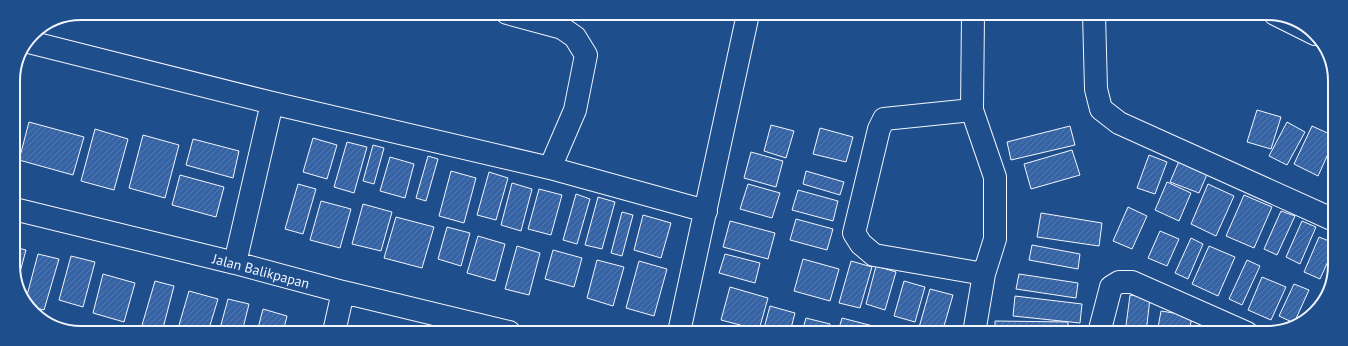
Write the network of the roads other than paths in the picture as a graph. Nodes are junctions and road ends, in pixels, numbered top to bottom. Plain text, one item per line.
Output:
1 (531, 20) edge
2 (747, 20) edge
3 (973, 20) edge
4 (1094, 20) edge
5 (34, 43) edge
6 (272, 103) junction
7 (972, 110) junction
8 (550, 168) junction
9 (20, 210) edge
10 (706, 211) junction
11 (1328, 217) edge
12 (235, 263) junction
13 (984, 274) junction
14 (343, 292) junction
15 (335, 326) edge
16 (484, 326) edge
17 (680, 326) edge
18 (975, 326) edge
19 (1101, 326) edge
20 (1231, 326) edge

1 - 8 street
2 - 10 street
3 - 7 street
4 - 11 street
5 - 6 street
6 - 8 street
6 - 12 street
7 - 13 street
7 - 13 street
8 - 10 street
9 - 12 street, Jalan Balikpapan
10 - 17 street
12 - 14 street, Jalan Balikpapan
13 - 18 street
14 - 15 street
14 - 16 street, Jalan Balikpapan
19 - 20 street

